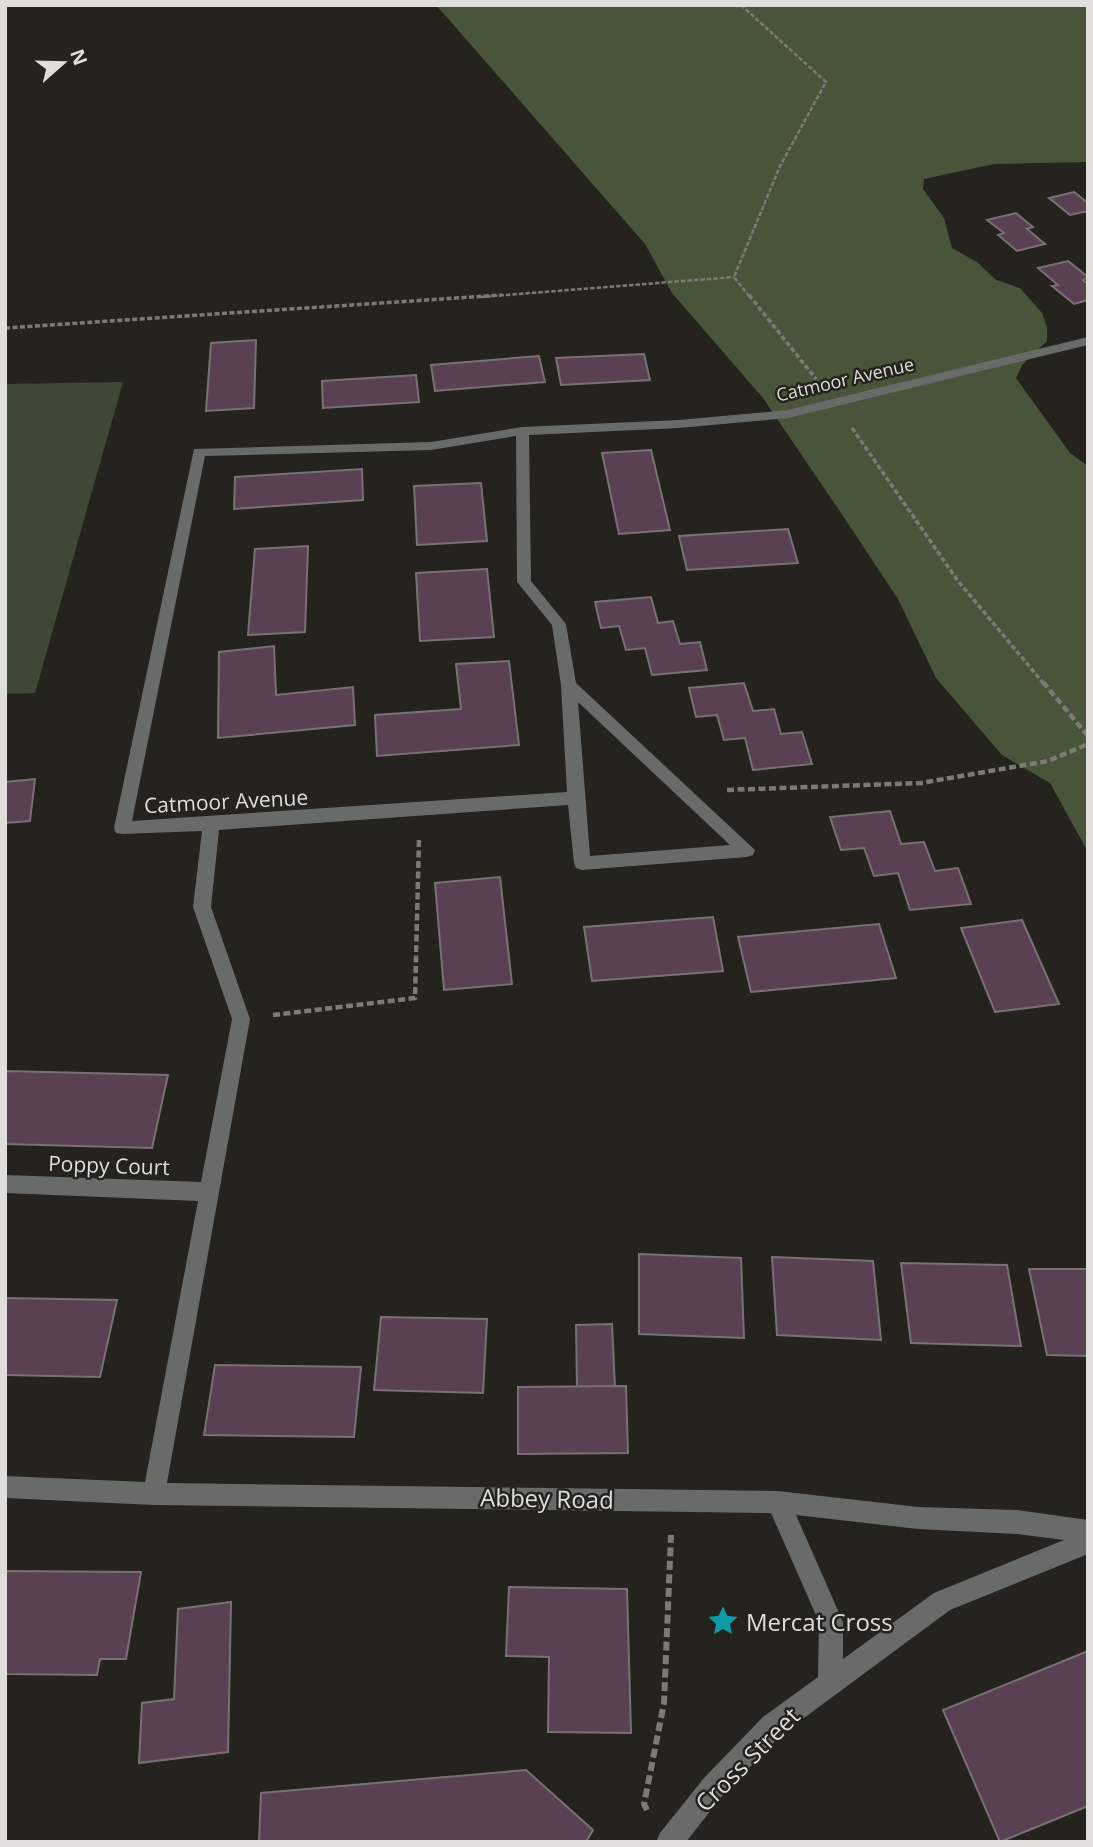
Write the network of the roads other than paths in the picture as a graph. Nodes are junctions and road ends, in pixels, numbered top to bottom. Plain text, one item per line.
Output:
1 (1088, 341) edge
2 (522, 431) junction
3 (569, 685) junction
4 (575, 798) junction
5 (211, 824) junction
6 (5, 1184) edge
7 (211, 1192) junction
8 (5, 1488) edge
9 (154, 1494) junction
10 (778, 1502) junction
11 (1088, 1532) edge
12 (1088, 1542) edge
13 (830, 1681) junction
14 (669, 1842) edge

1 - 2 street, Catmoor Avenue
2 - 3 street
2 - 5 street, Catmoor Avenue
3 - 4 street
3 - 4 street
4 - 5 street, Catmoor Avenue
5 - 7 street
6 - 7 street, Poppy Court
7 - 9 street
8 - 9 street, Abbey Road
9 - 10 street, Abbey Road
10 - 11 street, Abbey Road
10 - 13 street
12 - 13 street, Cross Street
13 - 14 street, Cross Street

